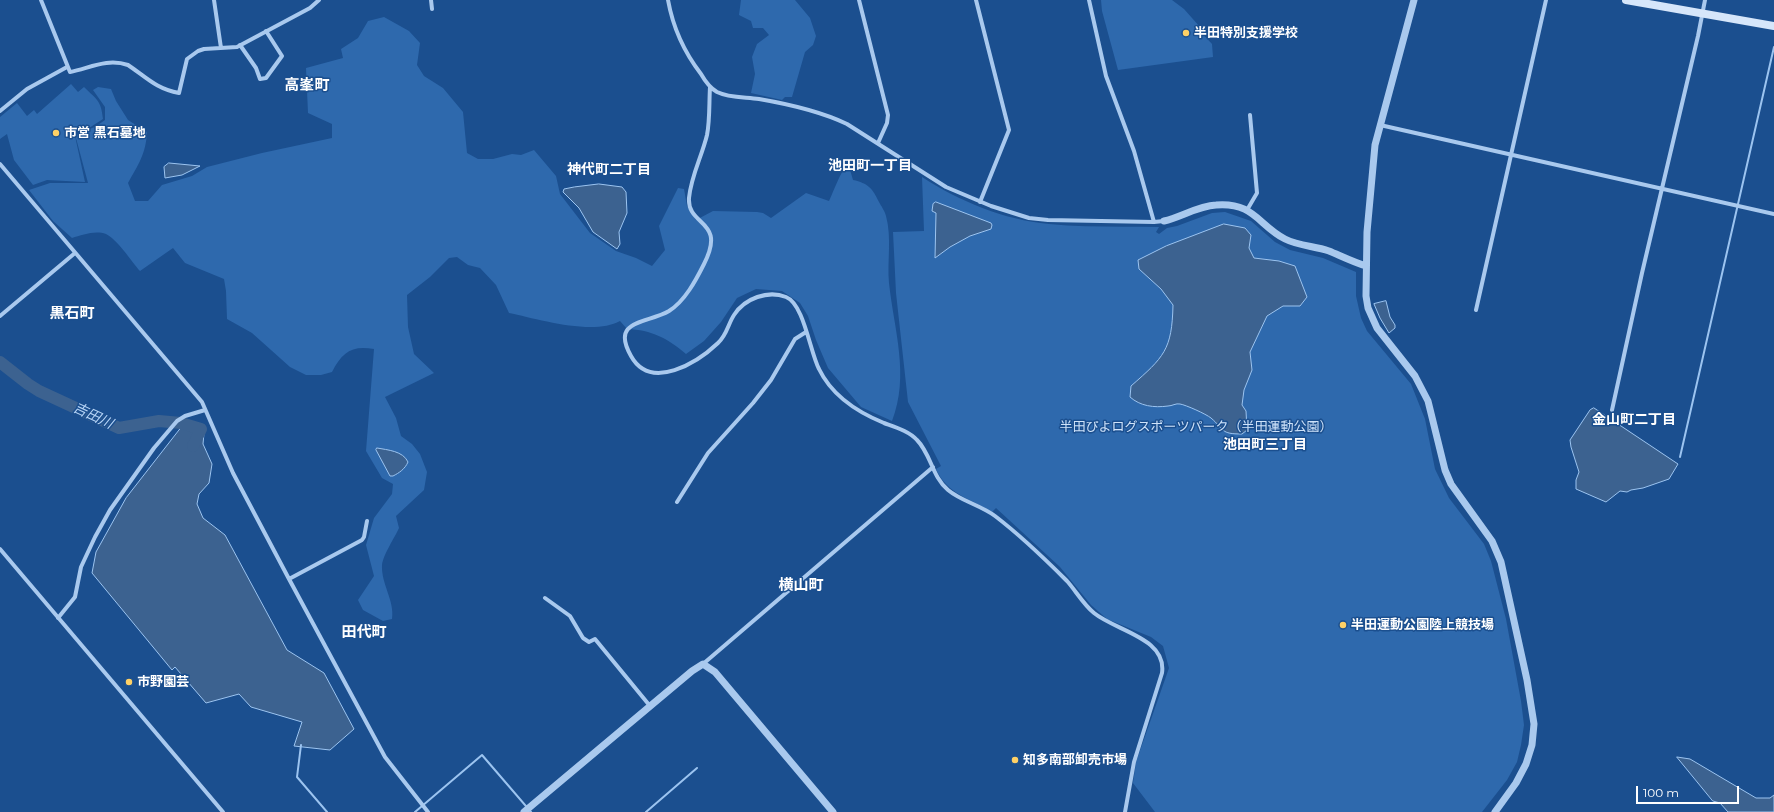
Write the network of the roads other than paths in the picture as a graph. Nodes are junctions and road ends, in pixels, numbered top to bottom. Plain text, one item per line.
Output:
1 (41, 0) edge
2 (214, 0) edge
3 (319, 0) edge
4 (431, 0) edge
5 (668, 0) edge
6 (859, 0) edge
7 (976, 0) edge
8 (1089, 0) edge
9 (1414, 0) edge
10 (1546, 0) edge
11 (1626, 0) edge
12 (1705, 0) edge
13 (432, 9) dead end
14 (1702, 14) junction
15 (1774, 26) edge
16 (266, 31) junction
17 (240, 45) junction
18 (221, 48) junction
19 (66, 67) junction
20 (710, 87) junction
21 (0, 111) edge
22 (1250, 115) dead end
23 (1379, 125) junction
24 (878, 143) junction
25 (1511, 154) junction
26 (0, 164) edge
27 (1663, 190) junction
28 (980, 202) junction
29 (1247, 210) junction
30 (1774, 214) edge
31 (1164, 221) joint
32 (1154, 222) junction
33 (75, 253) junction
34 (1366, 266) junction
35 (1476, 310) dead end
36 (0, 316) edge
37 (806, 332) junction
38 (205, 410) junction
39 (1612, 410) dead end
40 (933, 467) junction
41 (677, 502) dead end
42 (367, 521) dead end
43 (0, 549) edge
44 (289, 579) junction
45 (545, 598) dead end
46 (58, 618) junction
47 (704, 664) junction
48 (650, 706) junction
49 (223, 812) edge
50 (428, 812) edge
51 (524, 812) edge
52 (833, 812) edge
53 (1125, 812) edge
54 (1495, 812) edge

1 - 19 street
2 - 18 street
3 - 16 street
4 - 13 street
5 - 20 street
6 - 24 street
7 - 28 street
8 - 32 street
9 - 23 street
10 - 25 street
11 - 14 main road
12 - 14 street
14 - 15 main road
14 - 27 street
16 - 17 street
16 - 17 street
17 - 18 street
18 - 19 street
19 - 21 street
20 - 24 street
20 - 37 street
22 - 29 street
23 - 25 street
23 - 34 street
24 - 28 street
25 - 27 street
25 - 35 street
26 - 33 street
27 - 30 street
27 - 39 street
28 - 32 street
29 - 31 street
29 - 34 street
31 - 32 street
33 - 36 street
33 - 38 street
34 - 54 street
37 - 40 street
37 - 41 street
38 - 44 street
38 - 46 street
40 - 47 street
40 - 53 street
42 - 44 street
43 - 46 street
44 - 50 street
45 - 48 street
46 - 49 street
47 - 48 street
47 - 52 street
48 - 51 street

